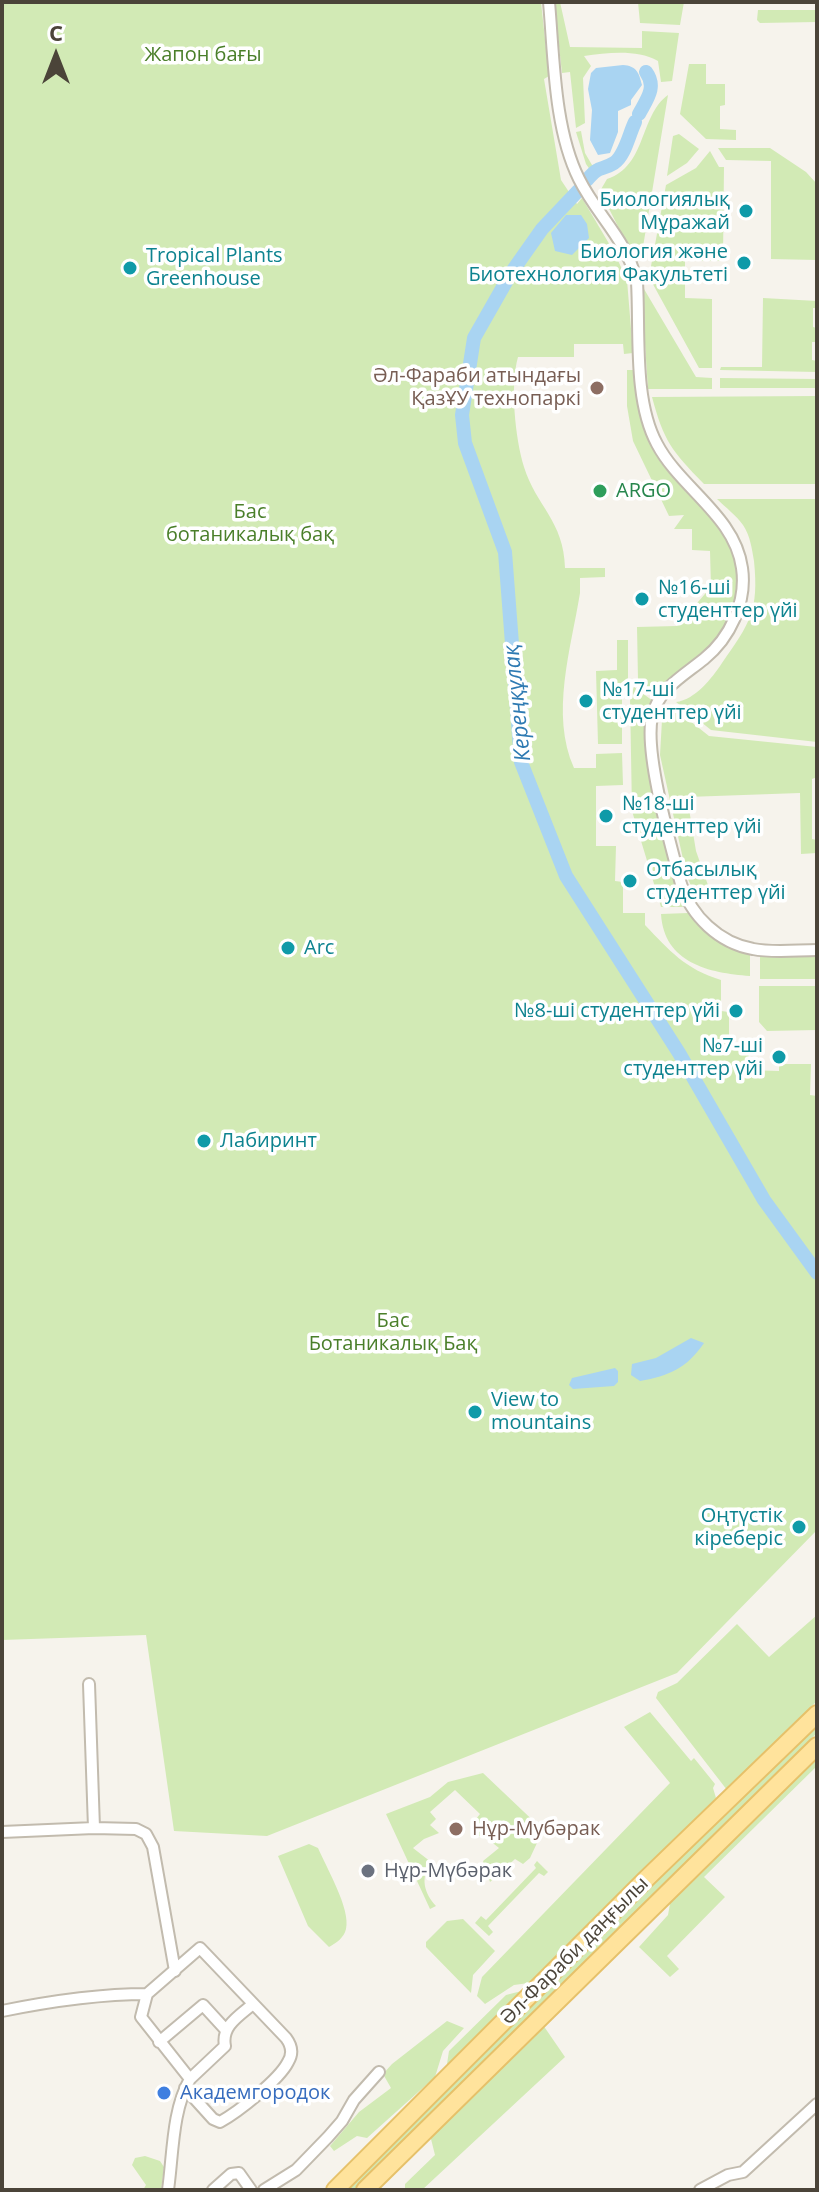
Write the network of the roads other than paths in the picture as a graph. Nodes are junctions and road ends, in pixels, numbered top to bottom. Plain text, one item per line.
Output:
1 (549, 2) edge
2 (817, 950) edge
3 (89, 1684) dead end
4 (817, 1714) edge
5 (817, 1746) edge
6 (94, 1828) junction
7 (2, 1832) edge
8 (175, 1971) junction
9 (147, 1994) junction
10 (253, 2004) junction
11 (2, 2011) edge
12 (225, 2029) junction
13 (159, 2042) junction
14 (379, 2072) dead end
15 (187, 2083) junction
16 (817, 2104) edge
17 (168, 2190) edge
18 (213, 2190) edge
19 (251, 2190) edge
20 (264, 2190) edge
21 (335, 2190) edge
22 (365, 2190) edge
23 (700, 2190) edge

1 - 2 street
3 - 6 street
4 - 21 main road, Әл-Фараби даңғылы
5 - 22 main road, Әл-Фараби даңғылы
6 - 7 street
6 - 8 street
8 - 9 street
8 - 10 street
9 - 11 street
9 - 13 street
10 - 12 street
10 - 15 street
12 - 13 street
12 - 15 street
13 - 15 street
14 - 20 street
15 - 17 street
16 - 23 street
18 - 19 street

